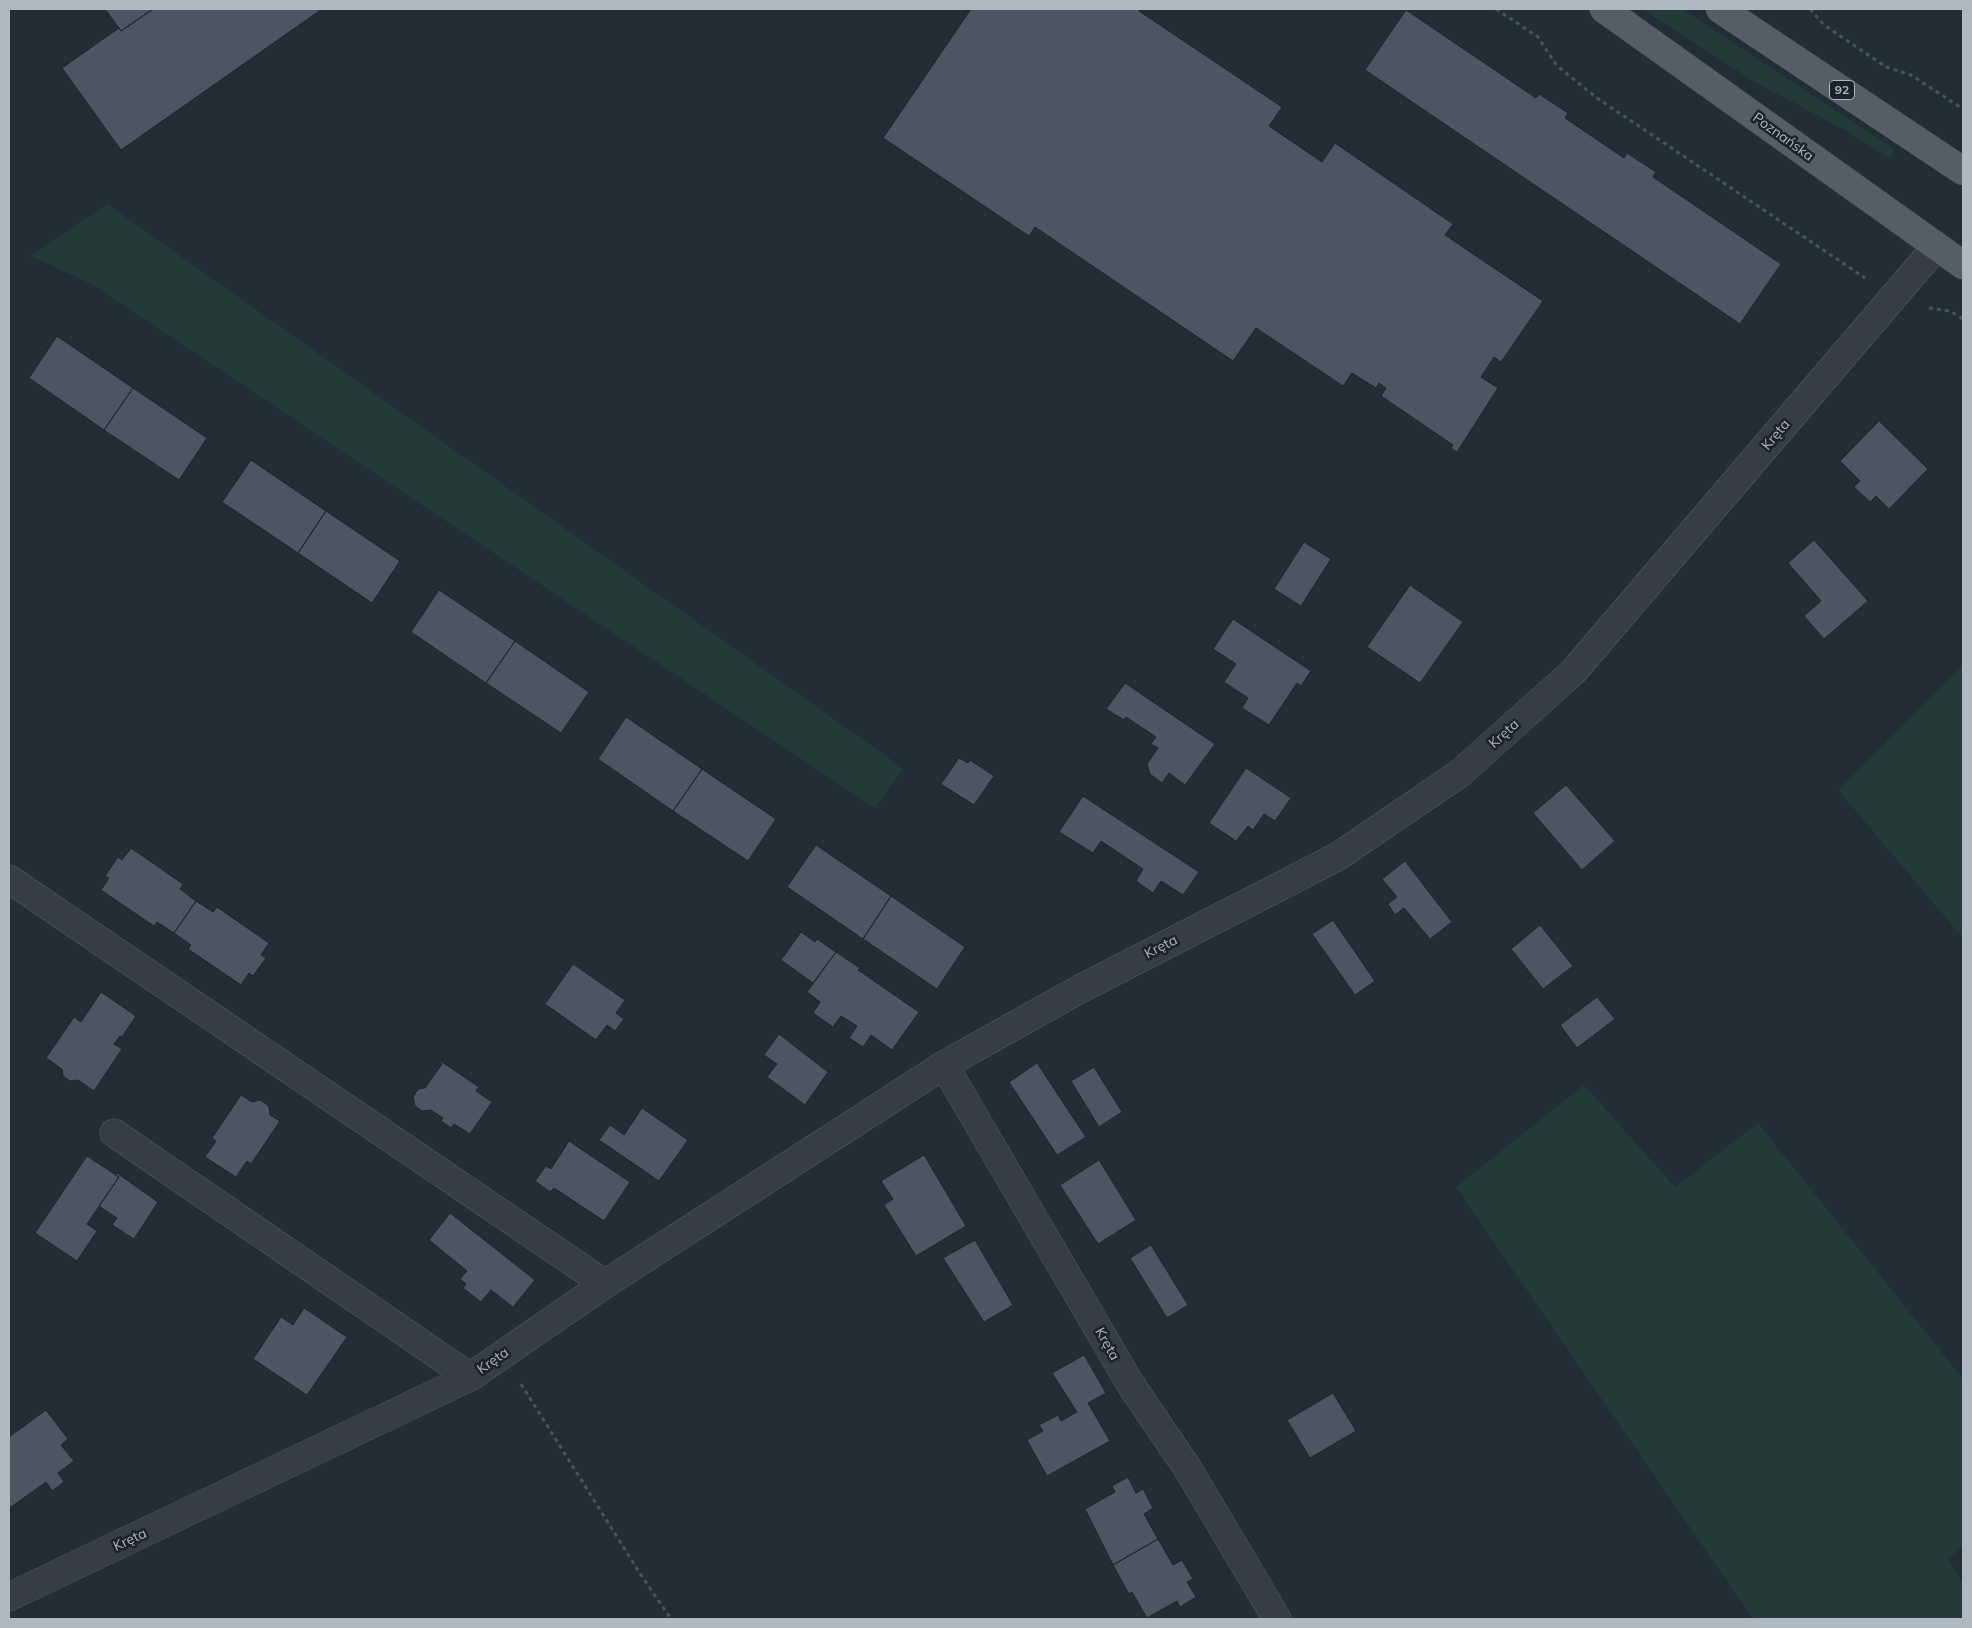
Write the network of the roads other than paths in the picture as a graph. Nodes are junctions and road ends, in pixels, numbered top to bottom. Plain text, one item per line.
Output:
1 (1604, 9) edge
2 (1720, 9) edge
3 (1963, 172) edge
4 (1936, 247) junction
5 (1963, 265) edge
6 (9, 879) edge
7 (944, 1065) junction
8 (114, 1133) dead end
9 (605, 1284) junction
10 (470, 1377) junction
11 (9, 1597) edge
12 (1277, 1619) edge

1 - 4 main road, Poznańska
2 - 3 main road, 92
4 - 5 main road, Poznańska
4 - 7 street, Kręta
6 - 9 street
7 - 9 street, Kręta
7 - 12 street, Kręta
8 - 10 street
9 - 10 street, Kręta
10 - 11 street, Kręta

